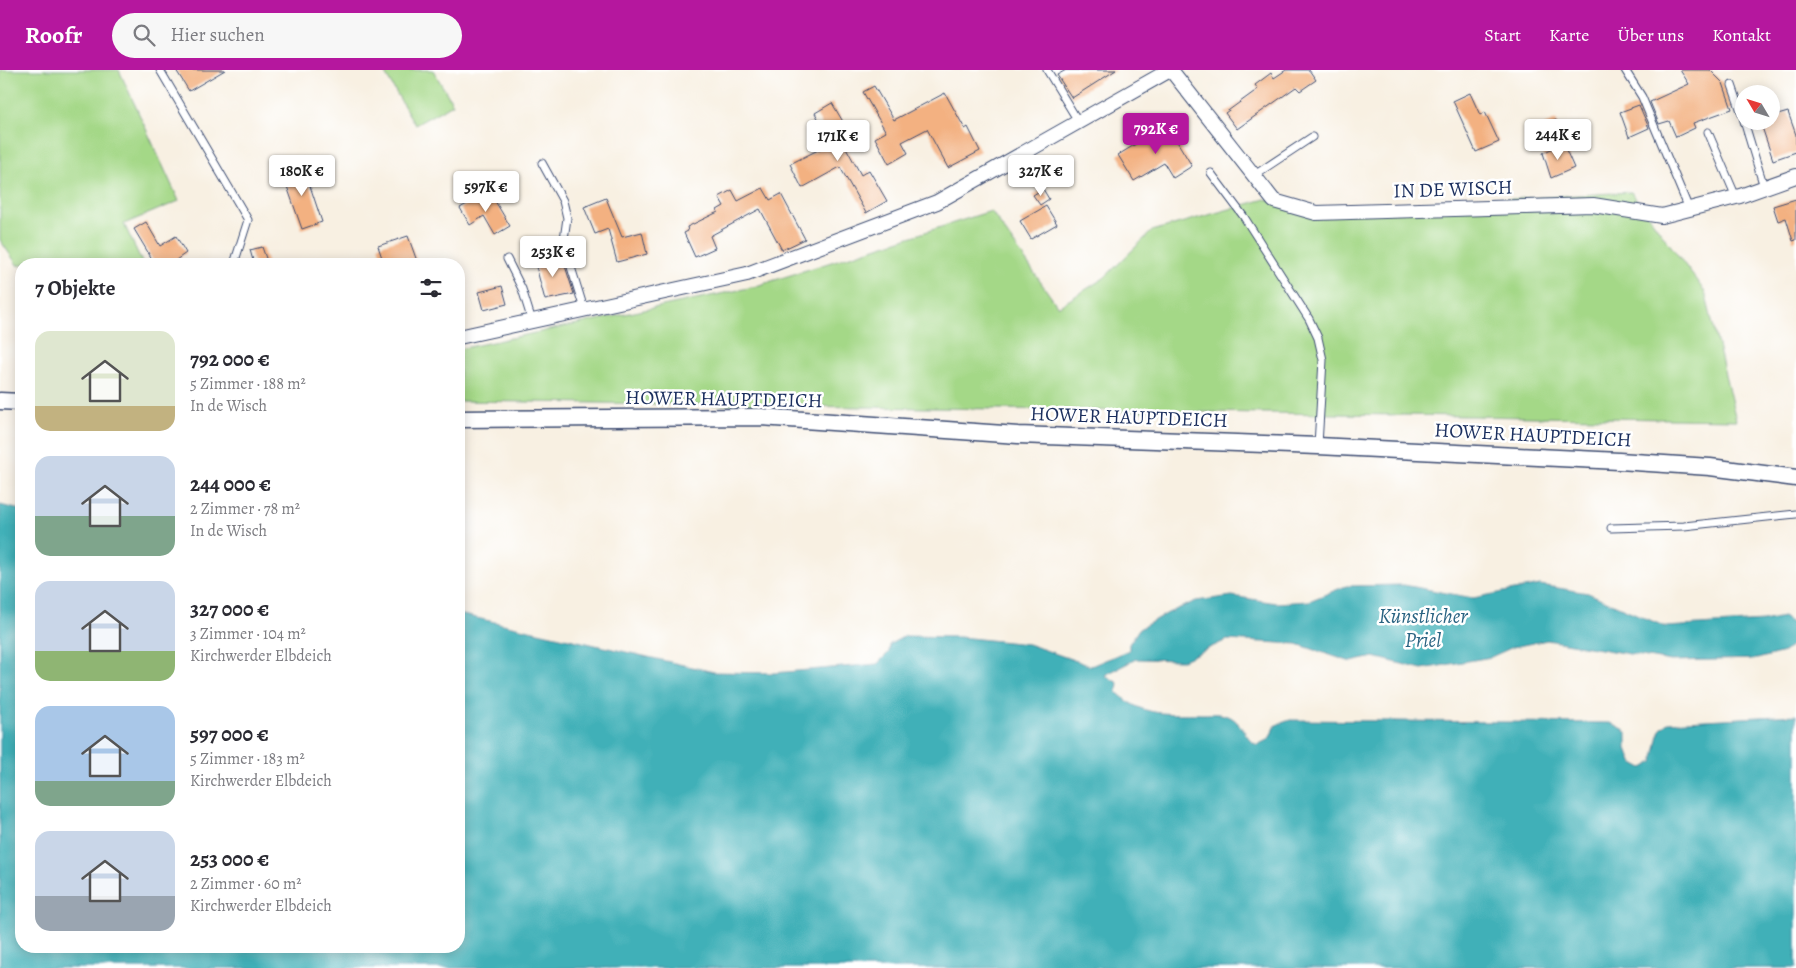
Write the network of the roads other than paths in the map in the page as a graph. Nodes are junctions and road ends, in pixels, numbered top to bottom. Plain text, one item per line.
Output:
1 (160, 70) edge
2 (1047, 70) edge
3 (1170, 70) edge
4 (1625, 70) edge
5 (1732, 85) dead end
6 (1735, 94) edge
7 (1078, 121) junction
8 (1747, 130) edge
9 (1708, 132) dead end
10 (1312, 137) dead end
11 (542, 163) dead end
12 (1211, 173) dead end
13 (1254, 176) junction
14 (1796, 176) edge
15 (1764, 187) junction
16 (1736, 197) junction
17 (1689, 209) junction
18 (236, 258) edge
19 (507, 259) dead end
20 (584, 309) junction
21 (532, 321) junction
22 (465, 337) edge
23 (0, 401) edge
24 (15, 402) edge
25 (465, 419) edge
26 (1318, 446) junction
27 (1796, 478) edge
28 (1796, 514) edge
29 (1611, 528) dead end

1 - 18 lane
2 - 7 lane
3 - 7 street
3 - 13 street, IN DE WISCH
4 - 17 lane
5 - 6 lane
7 - 20 street
8 - 15 lane
9 - 16 lane
10 - 13 lane
11 - 20 lane
12 - 26 lane
13 - 17 street, IN DE WISCH
14 - 15 street, IN DE WISCH
15 - 16 street, IN DE WISCH
16 - 17 street, IN DE WISCH
19 - 21 lane
20 - 21 street
21 - 22 street
23 - 24 street
25 - 26 street, HOWER HAUPTDEICH
26 - 27 street, HOWER HAUPTDEICH
28 - 29 lane

